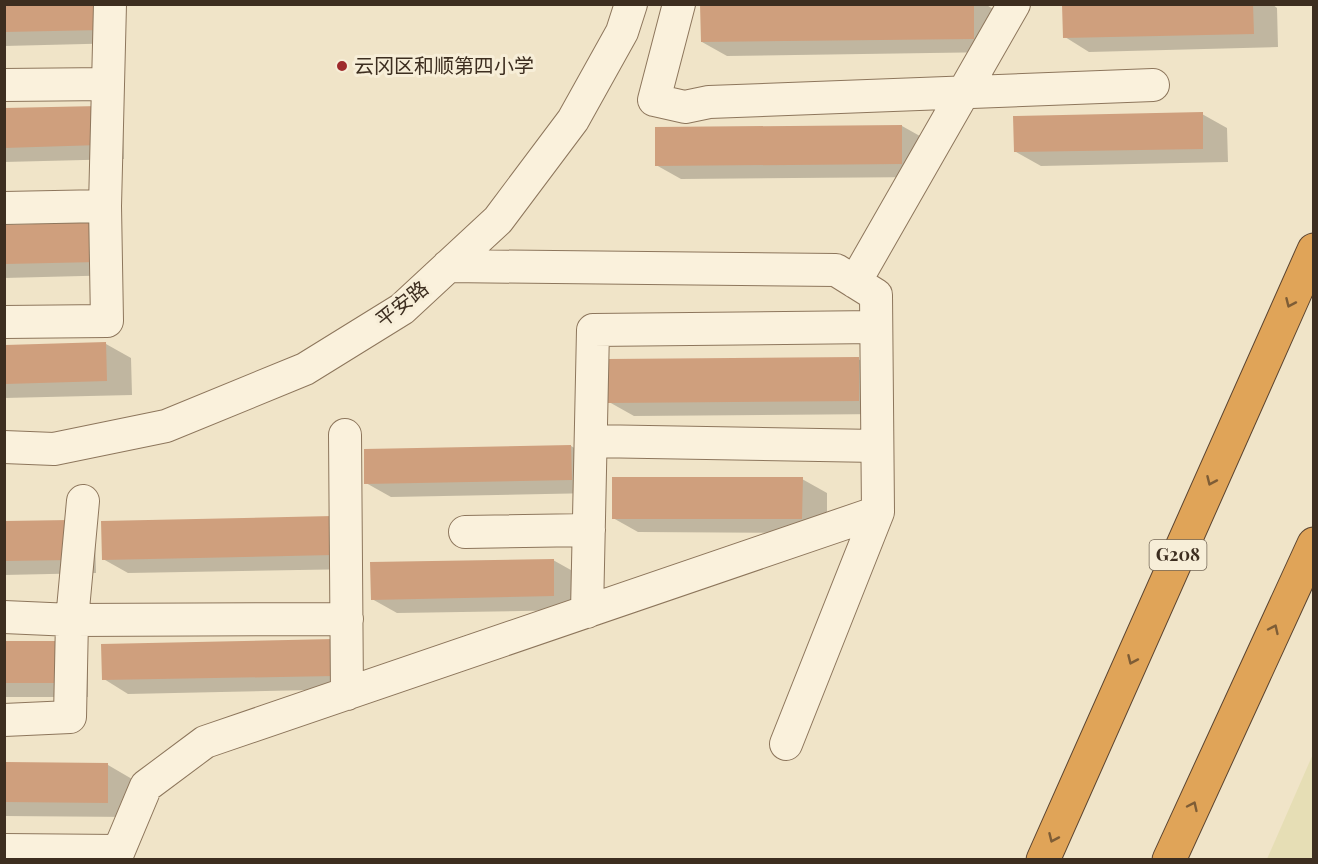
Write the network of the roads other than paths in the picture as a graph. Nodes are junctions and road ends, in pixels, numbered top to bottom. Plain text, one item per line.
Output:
1 (110, 4) edge
2 (631, 4) edge
3 (679, 4) edge
4 (1014, 4) edge
5 (108, 84) junction
6 (1154, 85) dead end
7 (4, 86) edge
8 (966, 90) junction
9 (105, 206) junction
10 (4, 208) edge
11 (1314, 250) edge
12 (448, 266) junction
13 (855, 282) junction
14 (4, 322) edge
15 (876, 327) junction
16 (345, 435) dead end
17 (591, 441) junction
18 (878, 446) junction
19 (4, 447) edge
20 (83, 501) dead end
21 (878, 512) junction
22 (589, 530) junction
23 (465, 532) dead end
24 (1314, 544) edge
25 (587, 612) junction
26 (4, 617) edge
27 (347, 618) junction
28 (72, 620) junction
29 (347, 694) junction
30 (4, 720) edge
31 (786, 744) dead end
32 (4, 850) edge
33 (116, 855) edge
34 (1043, 860) edge
35 (1169, 860) edge

1 - 5 street
2 - 12 street, 平安路
3 - 8 street
4 - 8 street
5 - 7 street
5 - 9 street
6 - 8 street
8 - 13 street
9 - 10 street
9 - 14 street
11 -> 34 highway, G208
12 - 13 street
12 - 19 street, 平安路
13 - 15 street
15 - 17 street
15 - 18 street
16 - 27 street
17 - 18 street
17 - 22 street
18 - 21 street
20 - 28 street
21 - 25 street
21 - 31 street
22 - 23 street
22 - 25 street
35 -> 24 highway
25 - 29 street
26 - 28 street
27 - 28 street
27 - 29 street
28 - 30 street
29 - 33 street
32 - 33 street

